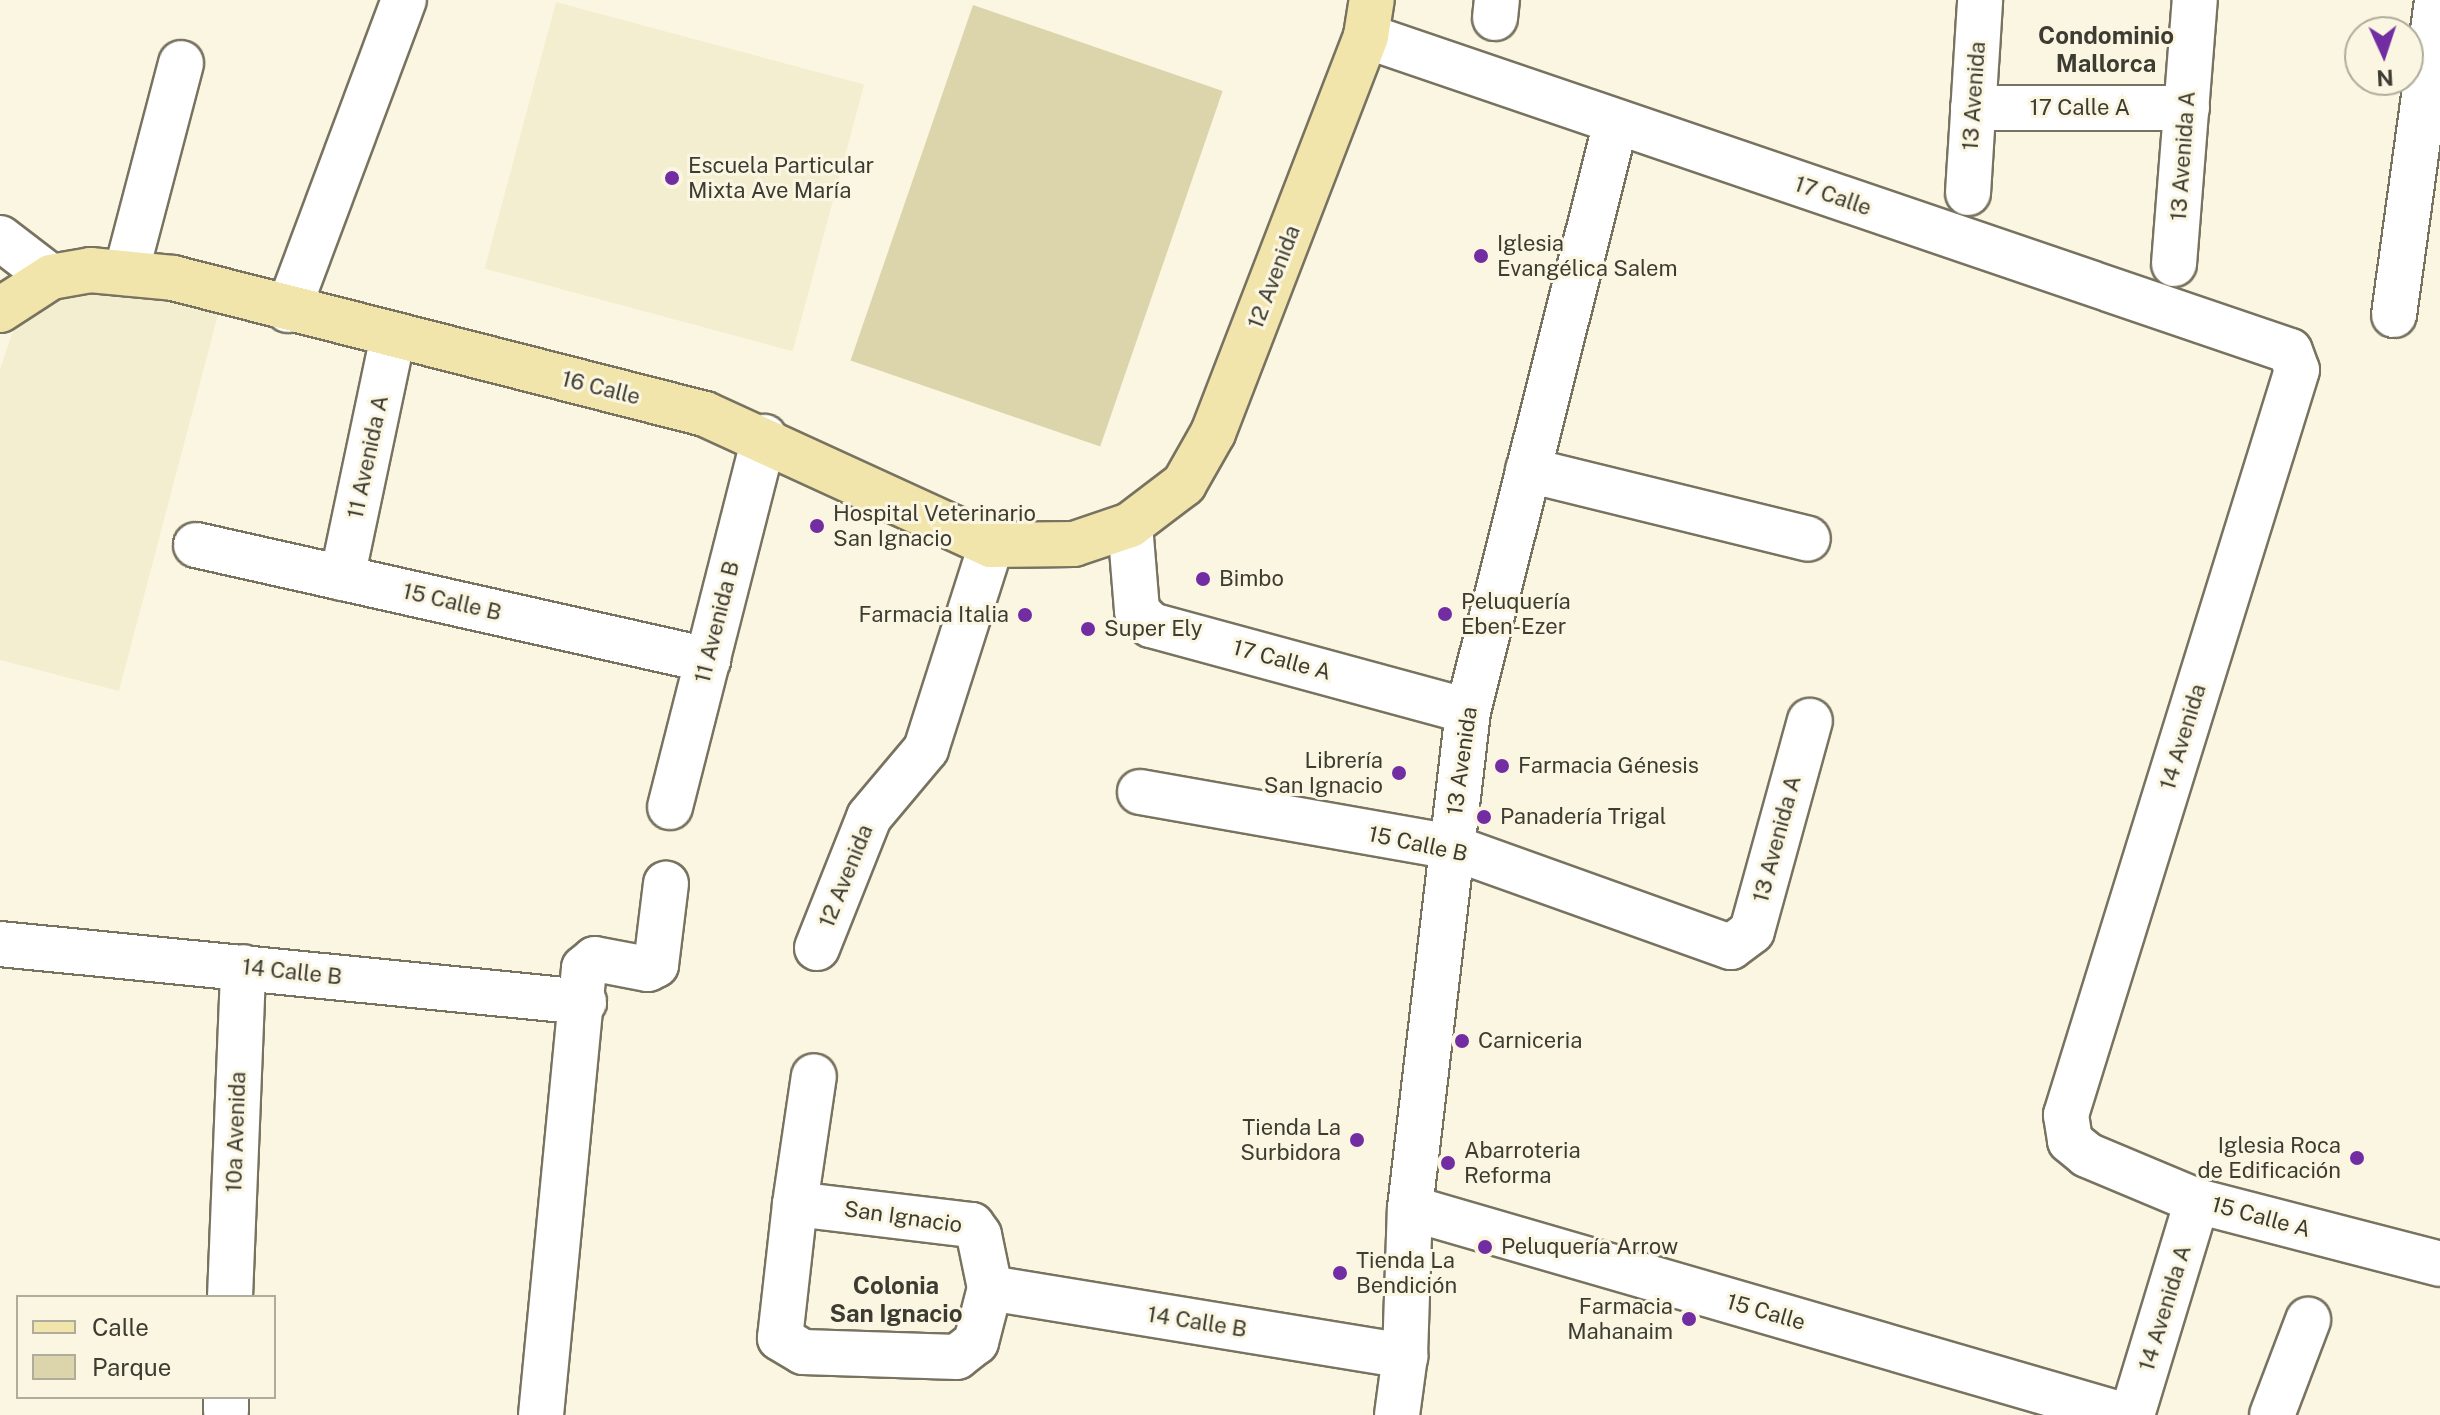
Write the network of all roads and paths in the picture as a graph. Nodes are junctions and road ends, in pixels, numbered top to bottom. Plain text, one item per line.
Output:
1 (404, 0) edge
2 (1980, 0) edge
3 (2195, 0) edge
4 (2437, 0) edge
5 (1369, 18) edge
6 (181, 63) dead end
7 (1973, 108) junction
8 (2187, 108) junction
9 (1616, 122) junction
10 (1968, 193) dead end
11 (0, 238) edge
12 (2174, 264) dead end
13 (126, 273) junction
14 (51, 277) junction
15 (0, 310) edge
16 (288, 310) junction
17 (2394, 315) dead end
18 (393, 337) junction
19 (2296, 359) joint
20 (764, 437) junction
21 (1528, 470) junction
22 (1130, 525) junction
23 (1808, 539) dead end
24 (196, 545) dead end
25 (991, 545) junction
26 (342, 578) junction
27 (708, 660) junction
28 (1468, 711) junction
29 (1810, 721) dead end
30 (1140, 792) dead end
31 (670, 807) dead end
32 (1451, 847) junction
33 (666, 884) dead end
34 (0, 944) edge
35 (1731, 947) joint
36 (817, 948) dead end
37 (243, 967) junction
38 (584, 1002) junction
39 (814, 1076) dead end
40 (2066, 1115) joint
41 (2197, 1201) junction
42 (795, 1204) junction
43 (1410, 1208) junction
44 (2440, 1264) edge
45 (990, 1288) junction
46 (230, 1295) edge
47 (2308, 1320) dead end
48 (1405, 1356) junction
49 (541, 1415) edge
50 (1397, 1415) edge
51 (2123, 1415) edge
52 (2132, 1415) edge
53 (2272, 1415) edge

1 - 16 street
2 - 7 street, 13 Avenida
3 - 8 street, 13 Avenida A
4 - 17 street
5 - 9 street, 17 Calle
5 - 22 main road, 12 Avenida
6 - 13 street
7 - 8 street, 17 Calle A
7 - 10 street, 13 Avenida
8 - 12 street, 13 Avenida A
9 - 19 street, 17 Calle
9 - 21 street, 13 Avenida
11 - 14 street
13 - 14 main road, 16 Calle
13 - 16 main road, 16 Calle
14 - 15 main road
16 - 18 main road, 16 Calle
18 - 20 main road, 16 Calle
18 - 26 street, 11 Avenida A
19 - 40 street, 14 Avenida
20 - 25 main road, 16 Calle
20 - 27 street, 11 Avenida B
21 - 23 street
21 - 28 street, 13 Avenida
22 - 25 main road, 16 Calle
22 - 28 street, 17 Calle A
24 - 26 street, 15 Calle B
25 - 36 street, 12 Avenida
26 - 27 street, 15 Calle B
27 - 31 street, 11 Avenida B
28 - 32 street, 13 Avenida
29 - 35 street, 13 Avenida A
30 - 32 street, 15 Calle B
32 - 35 street, 15 Calle B
32 - 43 street, 13 Avenida
33 - 38 street
34 - 37 street, 14 Calle B
37 - 38 street, 14 Calle B
37 - 46 street, 10a Avenida
38 - 49 street
39 - 42 street
40 - 41 street, 15 Calle A
41 - 44 street, 15 Calle A
41 - 52 street, 14 Avenida A
42 - 45 street, San Ignacio
42 - 45 street, San Ignacio
43 - 48 street, 13 Avenida
43 - 51 street, 15 Calle
45 - 48 street, 14 Calle B
47 - 53 street
48 - 50 street, 13 Avenida

